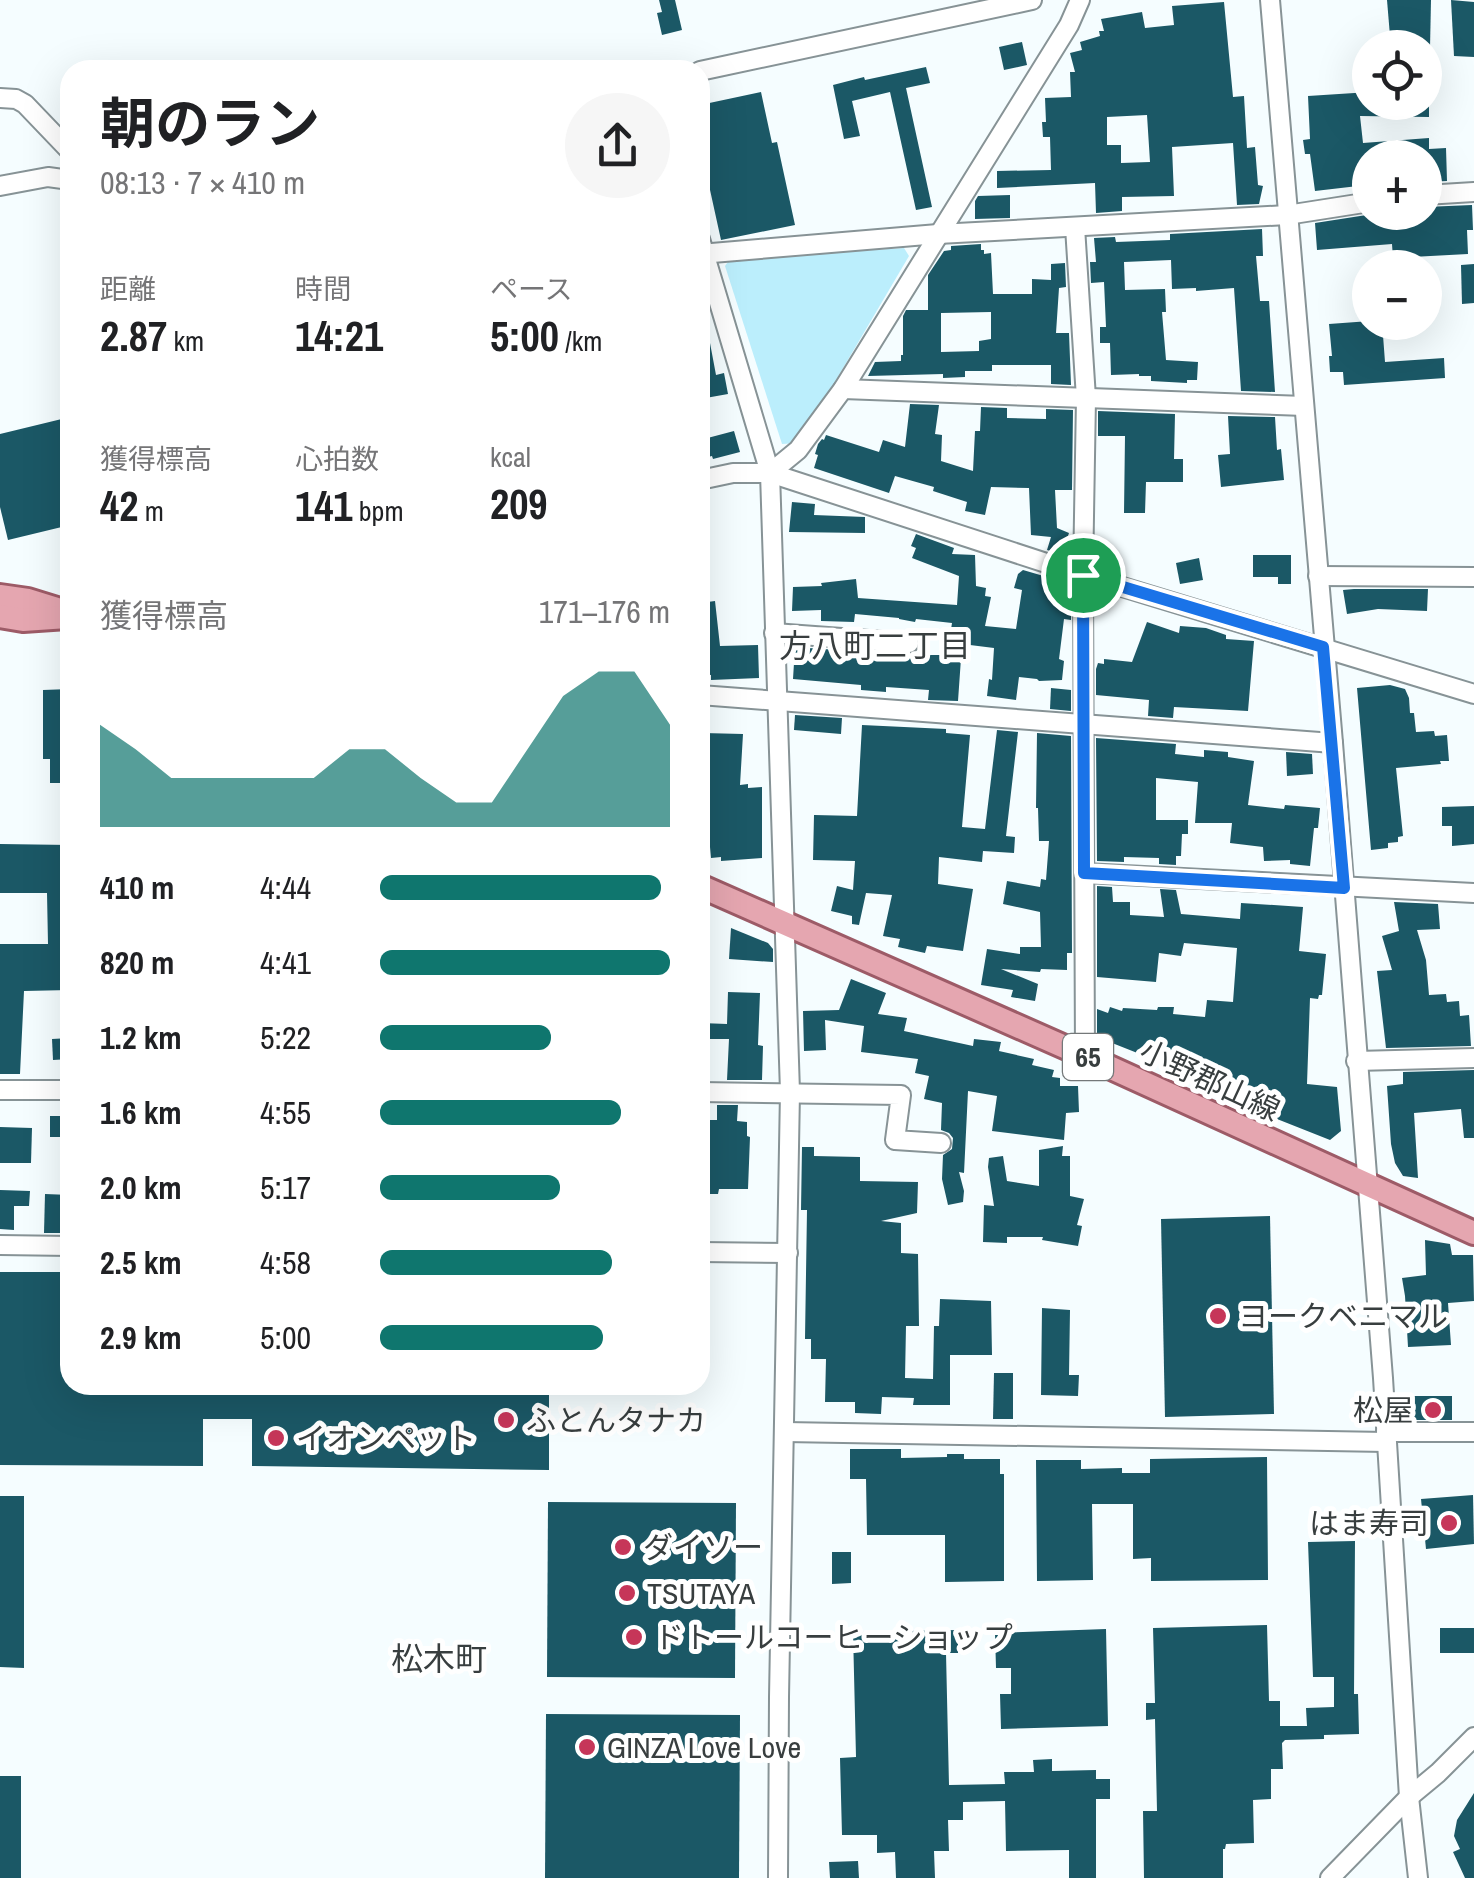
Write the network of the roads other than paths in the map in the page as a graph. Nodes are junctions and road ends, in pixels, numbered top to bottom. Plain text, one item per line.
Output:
1 (1032, 0) edge
2 (1080, 0) edge
3 (1270, 0) edge
4 (969, 7) edge
5 (710, 70) edge
6 (0, 98) edge
7 (60, 141) edge
8 (60, 179) edge
9 (0, 186) edge
10 (1474, 192) edge
11 (1442, 194) edge
12 (1352, 205) edge
13 (1287, 215) junction
14 (1075, 227) junction
15 (938, 234) junction
16 (710, 248) edge
17 (710, 278) edge
18 (843, 389) junction
19 (1086, 398) junction
20 (1304, 406) junction
21 (770, 473) junction
22 (710, 478) edge
23 (1083, 575) junction
24 (1318, 576) junction
25 (1474, 577) edge
26 (0, 596) edge
27 (60, 611) edge
28 (0, 616) edge
29 (60, 616) edge
30 (774, 633) junction
31 (910, 643) dead end
32 (1323, 647) junction
33 (1474, 694) edge
34 (710, 697) edge
35 (776, 702) junction
36 (1084, 726) junction
37 (1333, 743) junction
38 (1084, 873) junction
39 (1344, 888) junction
40 (710, 890) edge
41 (1474, 893) edge
42 (785, 924) junction
43 (1085, 1056) junction
44 (1474, 1058) edge
45 (1356, 1061) junction
46 (0, 1090) edge
47 (60, 1090) edge
48 (710, 1092) edge
49 (790, 1092) junction
50 (942, 1143) dead end
51 (1368, 1186) junction
52 (1474, 1232) edge
53 (0, 1246) edge
54 (60, 1246) edge
55 (710, 1252) edge
56 (788, 1253) junction
57 (785, 1432) junction
58 (1474, 1432) edge
59 (1386, 1437) junction
60 (1474, 1737) edge
61 (1409, 1797) junction
62 (778, 1878) edge
63 (1330, 1878) edge
64 (1418, 1878) edge

1 - 4 street
2 - 15 street
3 - 13 street
4 - 5 street
6 - 7 street
8 - 9 street
10 - 11 street
12 - 13 street
13 - 14 street
13 - 20 street
14 - 15 street
14 - 19 street
15 - 16 street
15 - 18 street
17 - 21 street
18 - 19 street
18 - 21 street
19 - 20 street
19 - 23 street
20 - 24 street
21 - 22 street
21 - 23 street
21 - 30 street
23 - 32 street
23 - 36 street
24 - 25 street
24 - 32 street
26 - 27 main road
28 - 29 main road
30 - 31 street
30 - 35 street
32 - 33 street
32 - 37 street
34 - 35 street
35 - 36 street
35 - 42 street
36 - 37 street
36 - 38 street
37 - 39 street
38 - 39 street
38 - 43 street
39 - 41 street
39 - 45 street
40 - 42 main road, 小野郡山線 / 65
42 - 43 main road, 小野郡山線 / 65
42 - 49 street
43 - 51 main road, 小野郡山線 / 65
44 - 45 street
45 - 51 street
46 - 47 street
48 - 49 street
49 - 50 street
49 - 56 street
51 - 52 main road, 小野郡山線 / 65
51 - 59 street
53 - 54 street
55 - 56 street
56 - 57 street
57 - 59 street
57 - 62 street
58 - 59 street
59 - 61 street
60 - 61 street
61 - 63 street
61 - 64 street

